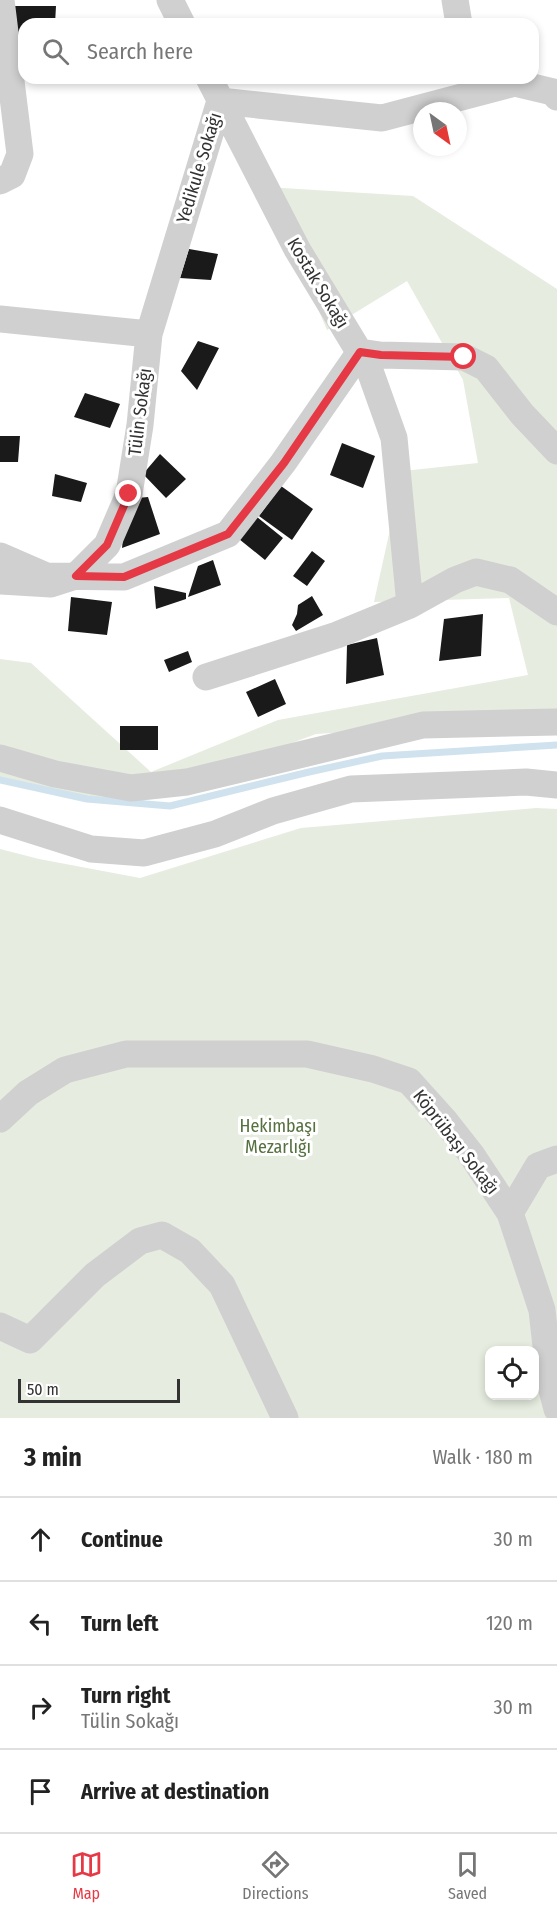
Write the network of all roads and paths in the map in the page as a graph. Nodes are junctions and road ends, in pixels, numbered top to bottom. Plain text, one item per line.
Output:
1 (1, 0) edge
2 (170, 0) edge
3 (455, 0) edge
4 (179, 18) edge
5 (458, 18) edge
6 (499, 84) edge
7 (518, 84) edge
8 (468, 86) edge
9 (214, 89) edge
10 (557, 97) edge
11 (0, 182) edge
12 (0, 319) edge
13 (149, 334) junction
14 (360, 352) junction
15 (557, 451) edge
16 (0, 556) edge
17 (76, 576) junction
18 (0, 582) edge
19 (410, 605) junction
20 (557, 612) edge
21 (206, 677) dead end
22 (557, 722) edge
23 (0, 758) edge
24 (557, 785) edge
25 (0, 820) edge
26 (0, 1119) edge
27 (557, 1159) edge
28 (510, 1213) junction
29 (0, 1326) edge
30 (557, 1409) edge
31 (285, 1418) edge

1 - 11 street
2 - 4 street
3 - 5 street
6 - 8 street, Yedikule Sokağı
7 - 10 street, Yedikule Sokağı
8 - 9 street, Yedikule Sokağı
9 - 13 street, Yedikule Sokağı
9 - 14 street, Kostak Sokağı
12 - 13 street
13 - 17 street, Tülin Sokağı
14 - 15 street
14 - 17 street
14 - 19 street, Kostak Sokağı
16 - 17 street
17 - 18 street, Tülin Sokağı
19 - 20 street
19 - 21 street
22 - 23 street
24 - 25 street
26 - 28 street, Köprübaşı Sokağı
27 - 28 street
28 - 30 street, Köprübaşı Sokağı
29 - 31 street

